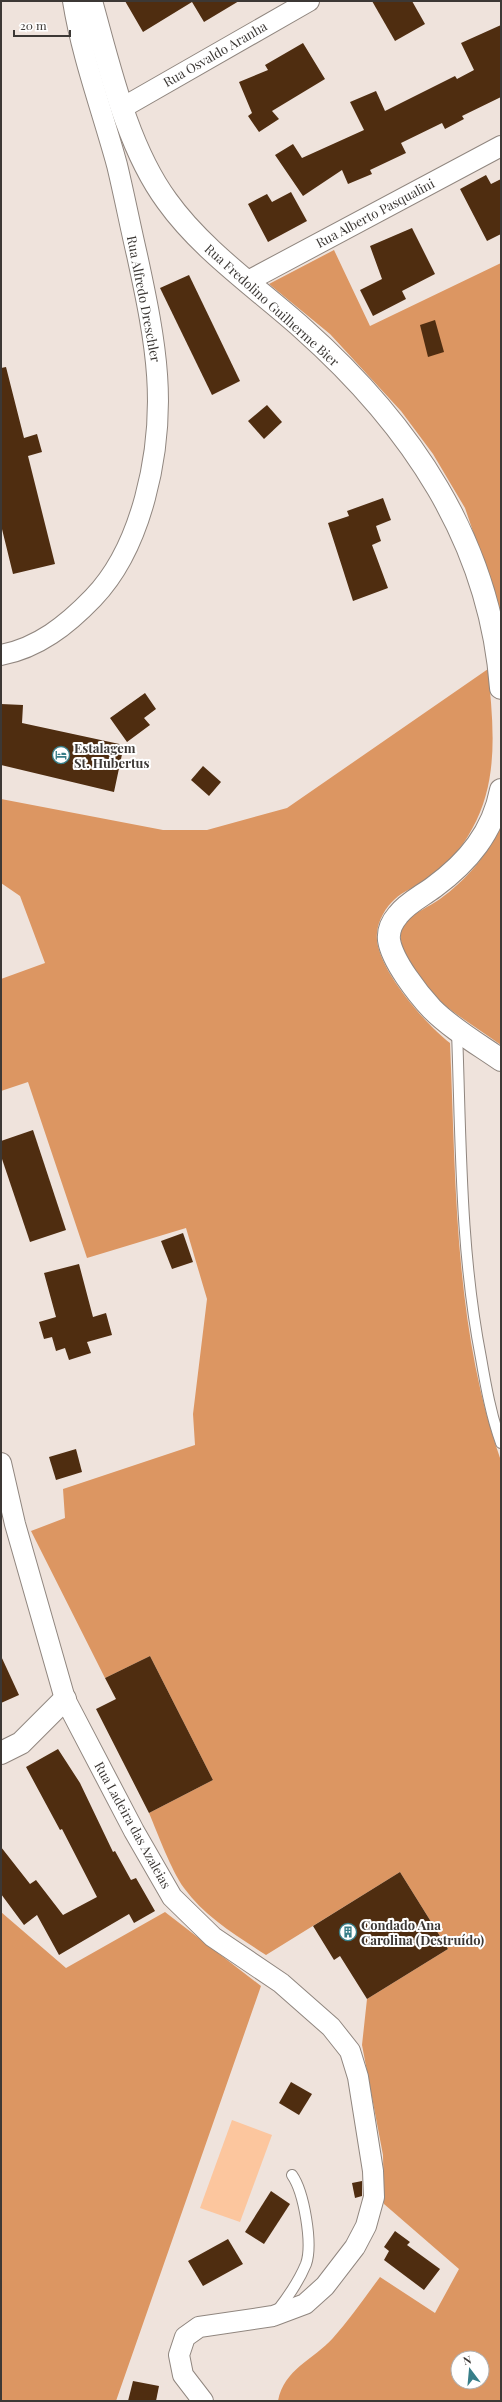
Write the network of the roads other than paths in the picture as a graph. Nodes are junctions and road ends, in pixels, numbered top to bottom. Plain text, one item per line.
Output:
1 (73, 1) edge
2 (91, 1) edge
3 (309, 1) edge
4 (122, 108) junction
5 (501, 146) edge
6 (248, 281) junction
7 (1, 656) edge
8 (501, 688) edge
9 (501, 790) edge
10 (457, 1030) junction
11 (501, 1060) edge
12 (501, 1443) edge
13 (1, 1463) edge
14 (65, 1699) junction
15 (1, 1753) edge
16 (292, 2176) dead end
17 (273, 2316) junction
18 (203, 2401) edge

1 - 7 street, Rua Alfredo Dreschler
2 - 4 street, Rua Fredolino Guilherme Bier
3 - 4 street, Rua Osvaldo Aranha
4 - 6 street, Rua Fredolino Guilherme Bier
5 - 6 street, Rua Alberto Pasqualini
6 - 8 street, Rua Fredolino Guilherme Bier
9 - 10 street
10 - 11 street
10 - 12 lane
13 - 14 street, Rua Ladeira das Azaleias
14 - 15 street
14 - 17 street, Rua Ladeira das Azaleias
16 - 17 lane
17 - 18 street, Rua Ladeira das Azaleias

